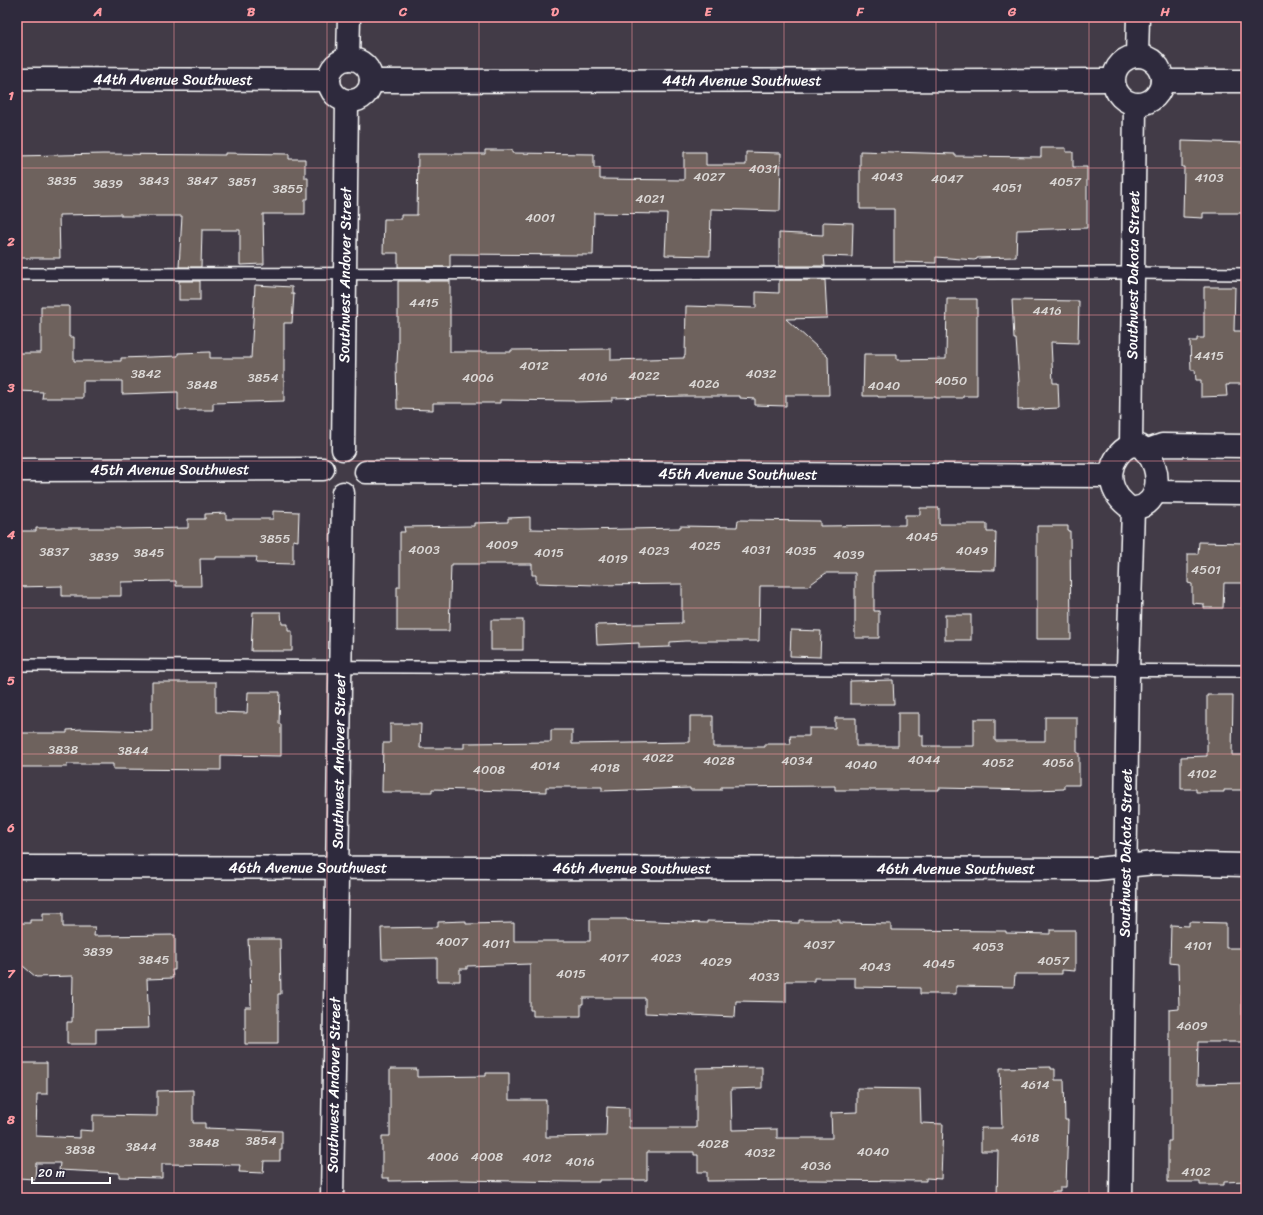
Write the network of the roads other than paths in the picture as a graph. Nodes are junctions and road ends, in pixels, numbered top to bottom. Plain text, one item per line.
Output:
1 (349, 17) edge
2 (1138, 17) edge
3 (1137, 56) junction
4 (348, 59) junction
5 (17, 79) edge
6 (329, 80) junction
7 (371, 80) junction
8 (1113, 80) junction
9 (1162, 81) junction
10 (1246, 81) edge
11 (347, 101) junction
12 (1135, 105) junction
13 (1133, 273) junction
14 (17, 274) edge
15 (345, 274) junction
16 (1246, 274) edge
17 (1246, 446) edge
18 (1138, 448) junction
19 (343, 449) junction
20 (323, 469) junction
21 (17, 470) edge
22 (366, 472) junction
23 (1110, 476) junction
24 (1155, 492) junction
25 (343, 493) junction
26 (1246, 493) edge
27 (1133, 509) junction
28 (17, 665) edge
29 (339, 666) junction
30 (1128, 669) junction
31 (1246, 671) edge
32 (1246, 865) edge
33 (1126, 866) junction
34 (17, 867) edge
35 (336, 868) junction
36 (332, 1198) edge
37 (1121, 1198) edge

1 - 4 street
2 - 3 street
3 - 8 street
3 - 9 street
4 - 6 street
4 - 7 street
5 - 6 street, 44th Avenue Southwest
6 - 11 street
7 - 8 street, 44th Avenue Southwest
7 - 11 street
8 - 12 street
9 - 10 street
9 - 12 street
11 - 15 street, Southwest Andover Street
12 - 13 street, Southwest Dakota Street
13 - 15 lane
13 - 16 lane
13 - 18 street, Southwest Dakota Street
14 - 15 lane
15 - 19 street, Southwest Andover Street
17 - 18 street
18 - 23 street
18 - 24 street
19 - 20 street
19 - 22 street
20 - 21 street, 45th Avenue Southwest
20 - 25 street
22 - 23 street, 45th Avenue Southwest
22 - 25 street
23 - 27 street
24 - 26 street
24 - 27 street
25 - 29 street, Southwest Andover Street
27 - 30 street, Southwest Dakota Street
28 - 29 lane
29 - 30 lane
29 - 35 street, Southwest Andover Street
30 - 31 lane
30 - 33 street, Southwest Dakota Street
32 - 33 street, 46th Avenue Southwest
33 - 35 street, 46th Avenue Southwest
33 - 37 street, Southwest Dakota Street
34 - 35 street, 46th Avenue Southwest
35 - 36 street, Southwest Andover Street

